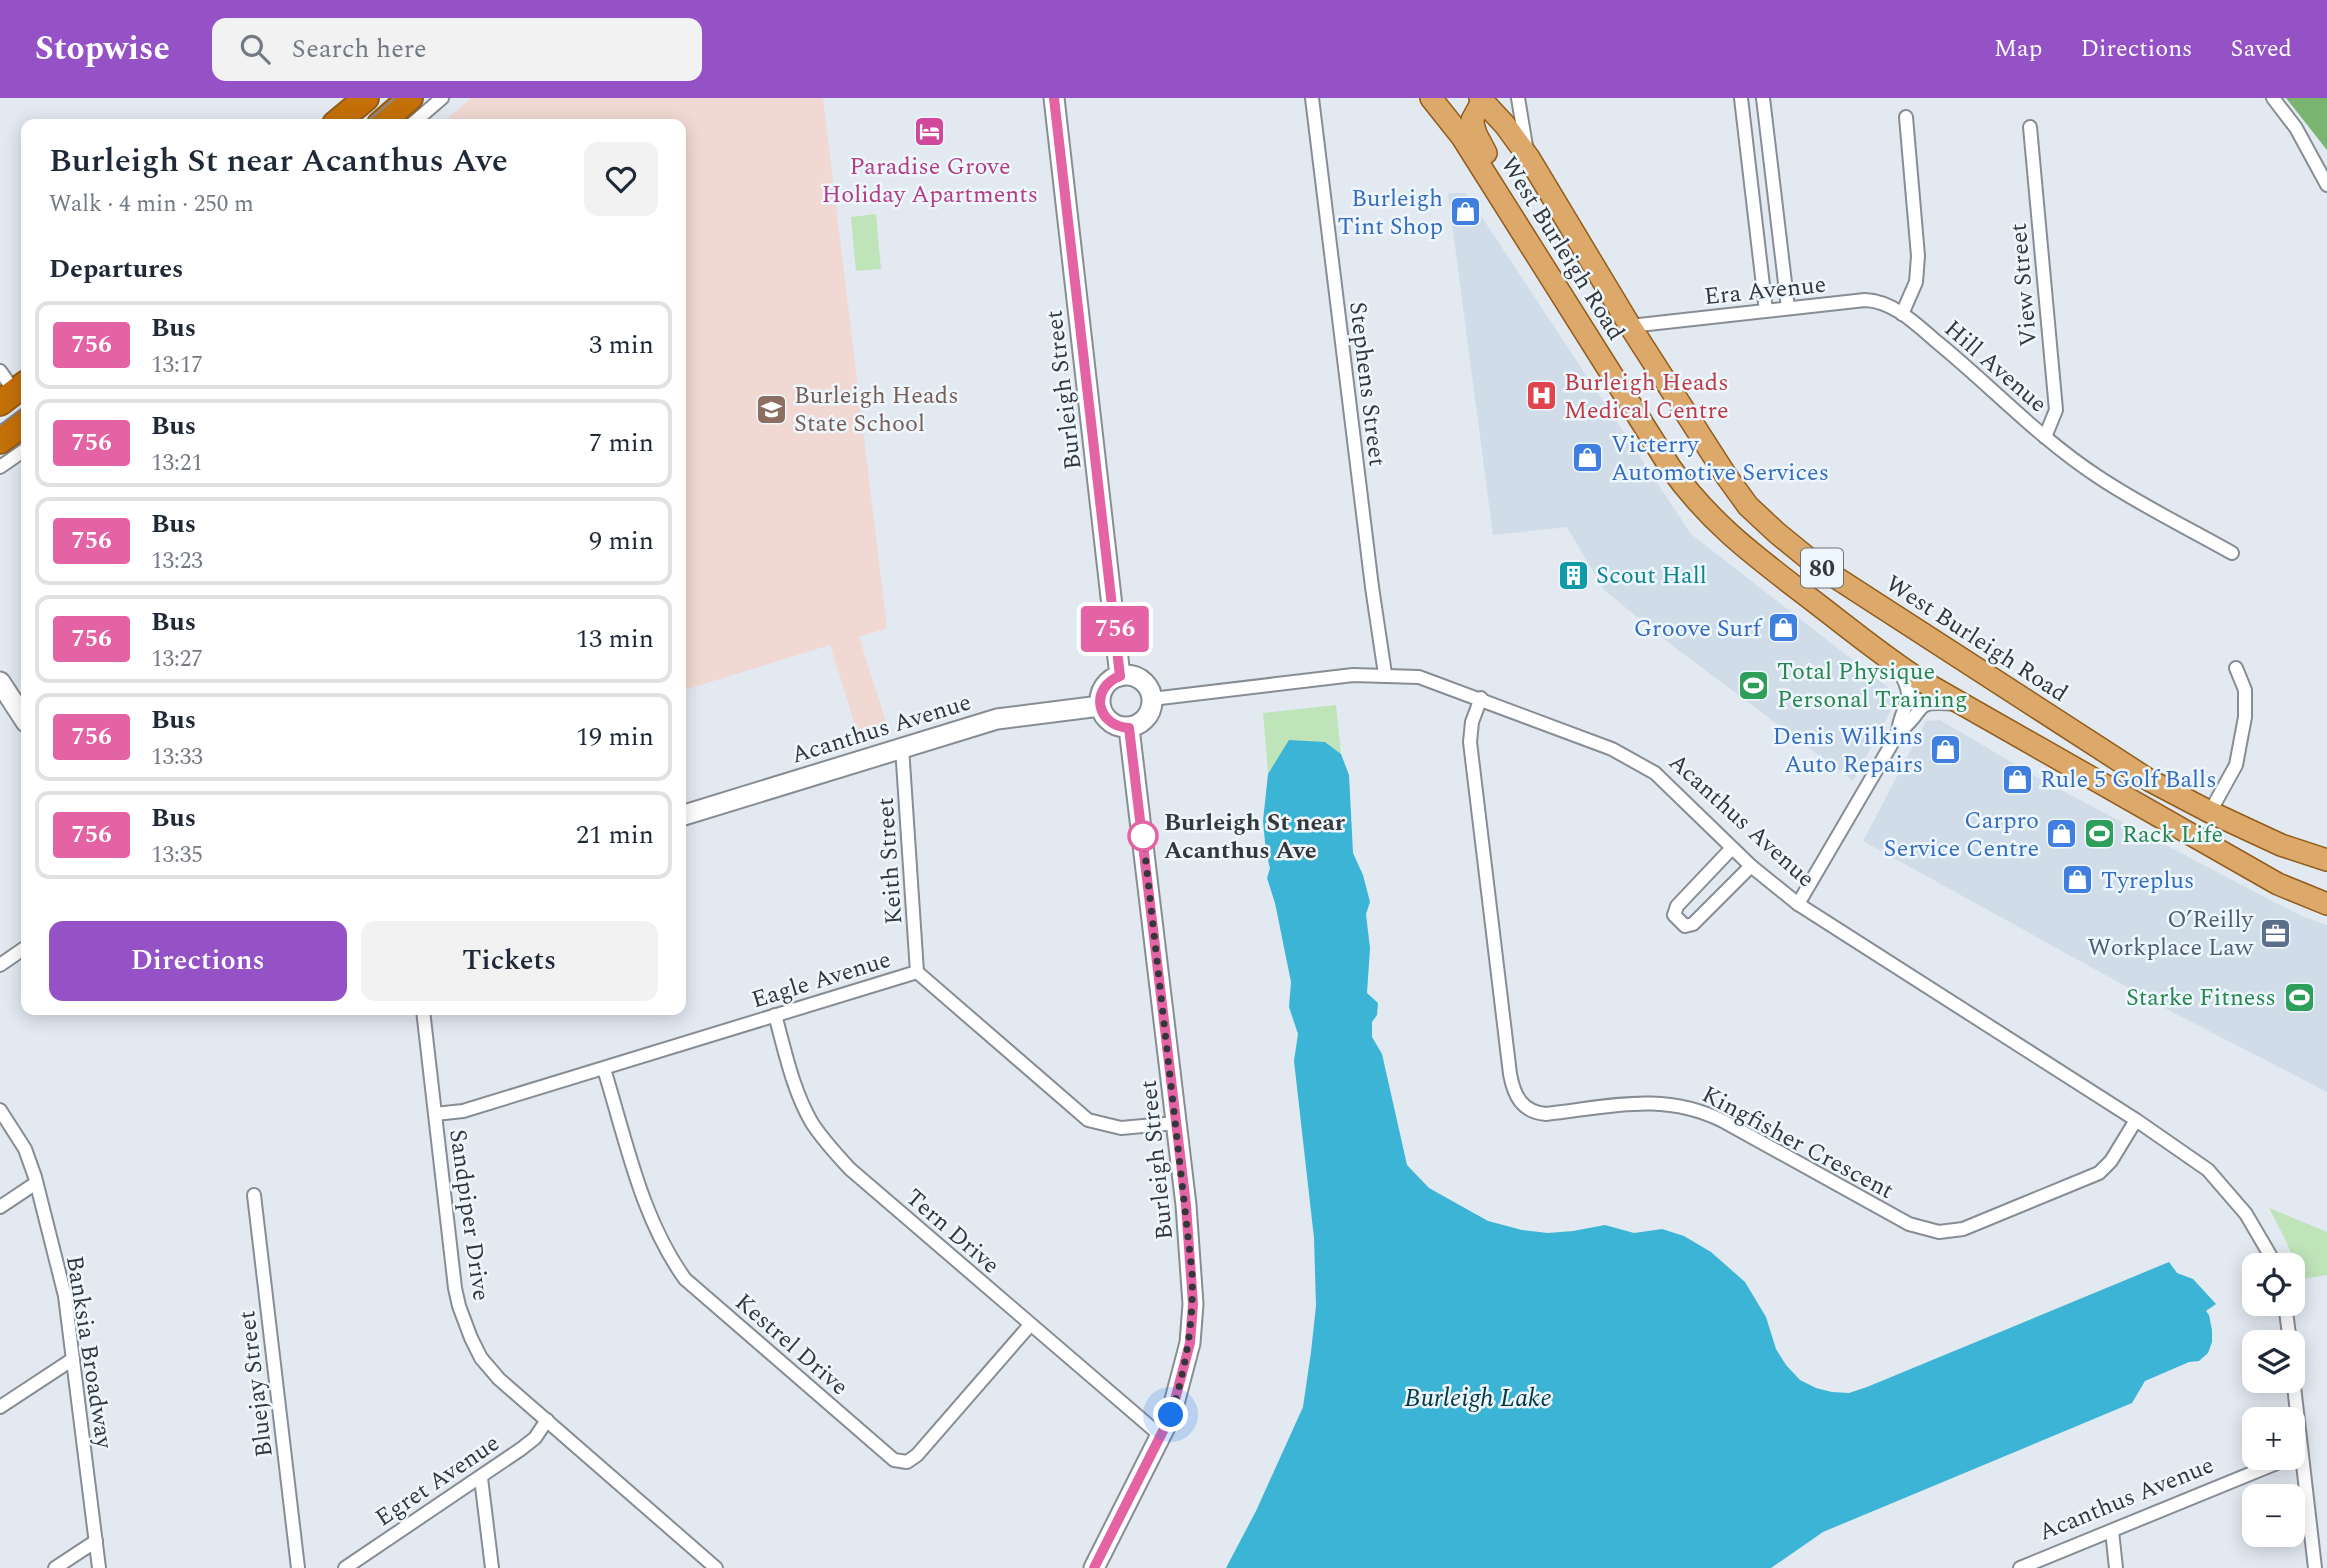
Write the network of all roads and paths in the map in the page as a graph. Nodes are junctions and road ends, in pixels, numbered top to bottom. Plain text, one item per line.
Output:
1 (366, 98) edge
2 (410, 98) edge
3 (442, 98) edge
4 (1054, 98) edge
5 (1312, 98) edge
6 (1431, 98) edge
7 (1518, 98) edge
8 (1741, 98) edge
9 (1763, 98) edge
10 (2273, 98) edge
11 (1482, 99) edge
12 (1906, 117) dead end
13 (341, 119) edge
14 (386, 119) edge
15 (418, 119) edge
16 (2030, 127) dead end
17 (1529, 158) junction
18 (2327, 185) edge
19 (1553, 281) junction
20 (1788, 308) junction
21 (1766, 311) junction
22 (1902, 314) junction
23 (1630, 326) junction
24 (0, 371) edge
25 (14, 393) edge
26 (21, 426) edge
27 (2045, 437) junction
28 (0, 441) edge
29 (21, 452) edge
30 (0, 467) edge
31 (2232, 553) dead end
32 (1895, 664) junction
33 (2236, 668) dead end
34 (1385, 674) junction
35 (1120, 676) junction
36 (0, 682) edge
37 (1481, 698) junction
38 (1152, 699) junction
39 (1962, 705) junction
40 (1100, 706) junction
41 (21, 714) edge
42 (1129, 728) junction
43 (1898, 733) junction
44 (902, 747) junction
45 (2210, 812) junction
46 (686, 814) edge
47 (1732, 848) junction
48 (2327, 860) edge
49 (1751, 866) junction
50 (1798, 904) junction
51 (2327, 904) edge
52 (21, 950) edge
53 (0, 965) edge
54 (917, 972) junction
55 (424, 1015) edge
56 (775, 1015) junction
57 (604, 1069) junction
58 (0, 1110) edge
59 (435, 1114) junction
60 (2136, 1121) junction
61 (1176, 1122) junction
62 (36, 1183) junction
63 (254, 1195) dead end
64 (0, 1207) edge
65 (2269, 1253) edge
66 (1030, 1325) junction
67 (73, 1359) junction
68 (0, 1407) edge
69 (547, 1420) junction
70 (1161, 1436) junction
71 (2260, 1470) edge
72 (2297, 1470) edge
73 (481, 1478) junction
74 (2112, 1531) junction
75 (96, 1541) junction
76 (55, 1568) edge
77 (99, 1568) edge
78 (298, 1568) edge
79 (345, 1568) edge
80 (492, 1568) edge
81 (716, 1568) edge
82 (1094, 1568) edge
83 (2020, 1568) edge
84 (2116, 1568) edge
85 (2315, 1568) edge

1 - 13 highway
2 - 14 highway
3 - 15 street
4 - 35 street, Burleigh Street
5 - 34 street, Stephens Street
6 - 19 main road, West Burleigh Road / 80
7 - 17 street
8 - 21 street
9 - 20 street
10 - 18 street
11 - 17 main road, West Burleigh Road / 80
11 - 19 main road
12 - 22 street
16 - 27 street, View Street
17 - 23 main road, West Burleigh Road / 80
19 - 32 main road, West Burleigh Road / 80
20 - 21 street, Era Avenue
20 - 22 street, Era Avenue
21 - 23 street, Era Avenue
22 - 27 street, Hill Avenue
23 - 45 main road, West Burleigh Road / 80
24 - 25 street
26 - 28 highway
27 - 31 street, Hill Avenue
29 - 30 street
32 - 39 main road, West Burleigh Road / 80
32 - 43 street
33 - 45 street
34 - 37 street, Acanthus Avenue
34 - 38 street, Acanthus Avenue
35 - 38 street
35 - 40 street
36 - 41 street
37 - 47 street, Acanthus Avenue
37 - 60 street, Kingfisher Crescent
38 - 42 street
39 - 43 street
39 - 51 main road, West Burleigh Road / 80
40 - 42 street
40 - 44 street, Acanthus Avenue
42 - 61 street, Burleigh Street
43 - 50 street
44 - 46 street, Acanthus Avenue
44 - 54 street, Keith Street
45 - 48 main road, West Burleigh Road / 80
47 - 49 street, Acanthus Avenue
47 - 49 street
49 - 50 street, Acanthus Avenue
50 - 60 street, Acanthus Avenue
52 - 53 street
54 - 56 street, Eagle Avenue
54 - 61 street, Eagle Avenue
55 - 59 street, Sandpiper Drive
56 - 57 street, Eagle Avenue
56 - 66 street, Tern Drive
57 - 59 street, Eagle Avenue
57 - 66 street, Kestrel Drive
58 - 62 street, Banksia Broadway
59 - 69 street, Sandpiper Drive
60 - 65 street, Acanthus Avenue
61 - 70 street, Burleigh Street
62 - 64 street
62 - 67 street, Banksia Broadway
63 - 78 street, Bluejay Street
66 - 70 street, Tern Drive
67 - 68 street
67 - 75 street, Banksia Broadway
69 - 73 street, Egret Avenue
69 - 81 street, Sandpiper Drive
70 - 82 street, Burleigh Street
71 - 74 street, Acanthus Avenue
72 - 85 street
73 - 79 street, Egret Avenue
73 - 80 street
74 - 83 street, Acanthus Avenue
74 - 84 street
75 - 76 street
75 - 77 street, Banksia Broadway

